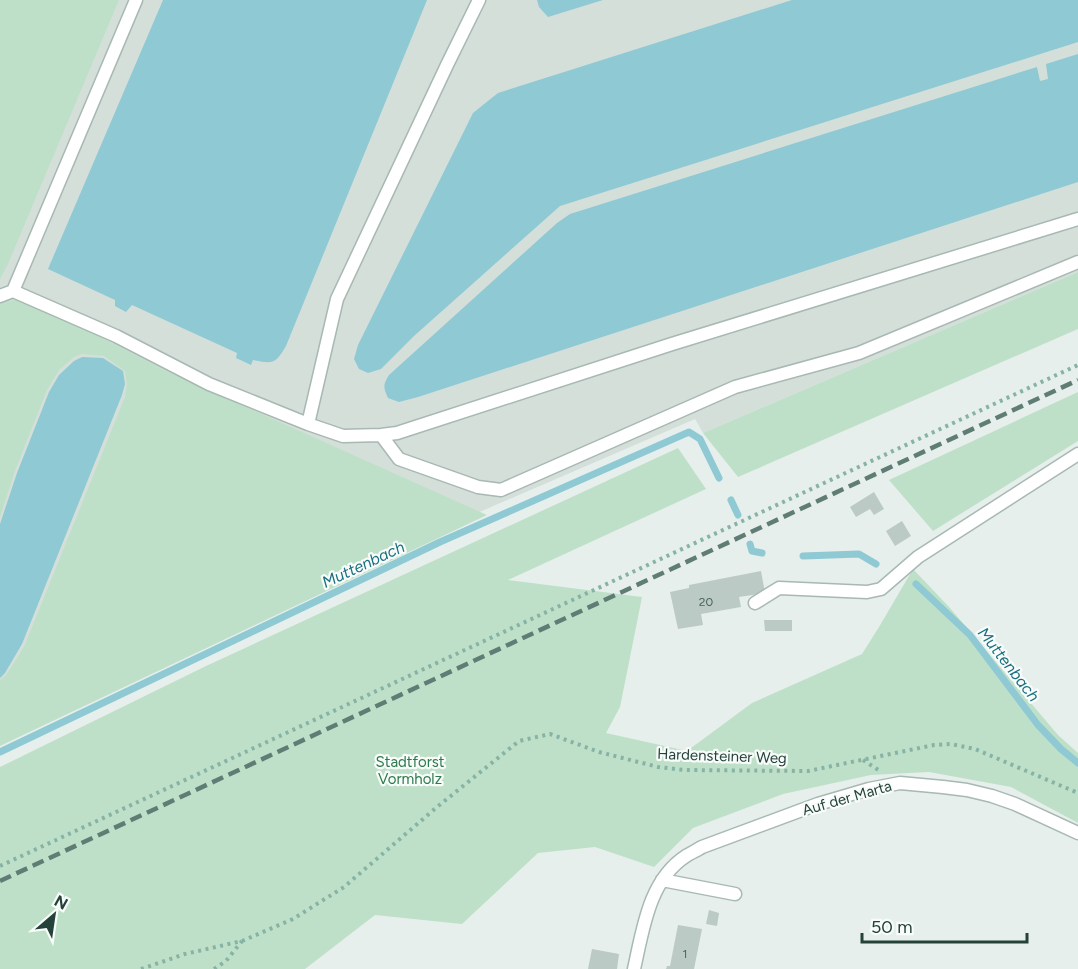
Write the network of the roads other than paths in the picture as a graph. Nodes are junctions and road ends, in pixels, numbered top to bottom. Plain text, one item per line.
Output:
1 (136, 0) edge
2 (479, 0) edge
3 (1078, 219) edge
4 (1078, 262) edge
5 (13, 291) junction
6 (0, 296) edge
7 (308, 424) junction
8 (381, 435) junction
9 (1078, 454) edge
10 (755, 603) dead end
11 (1078, 833) edge
12 (663, 880) junction
13 (735, 894) dead end
14 (634, 969) edge

1 - 5 lane
2 - 7 lane
3 - 8 lane
4 - 8 lane
5 - 6 lane
5 - 7 lane
7 - 8 lane
9 - 10 lane
11 - 12 lane, Auf der Marta
12 - 13 lane
12 - 14 lane, Auf der Marta

